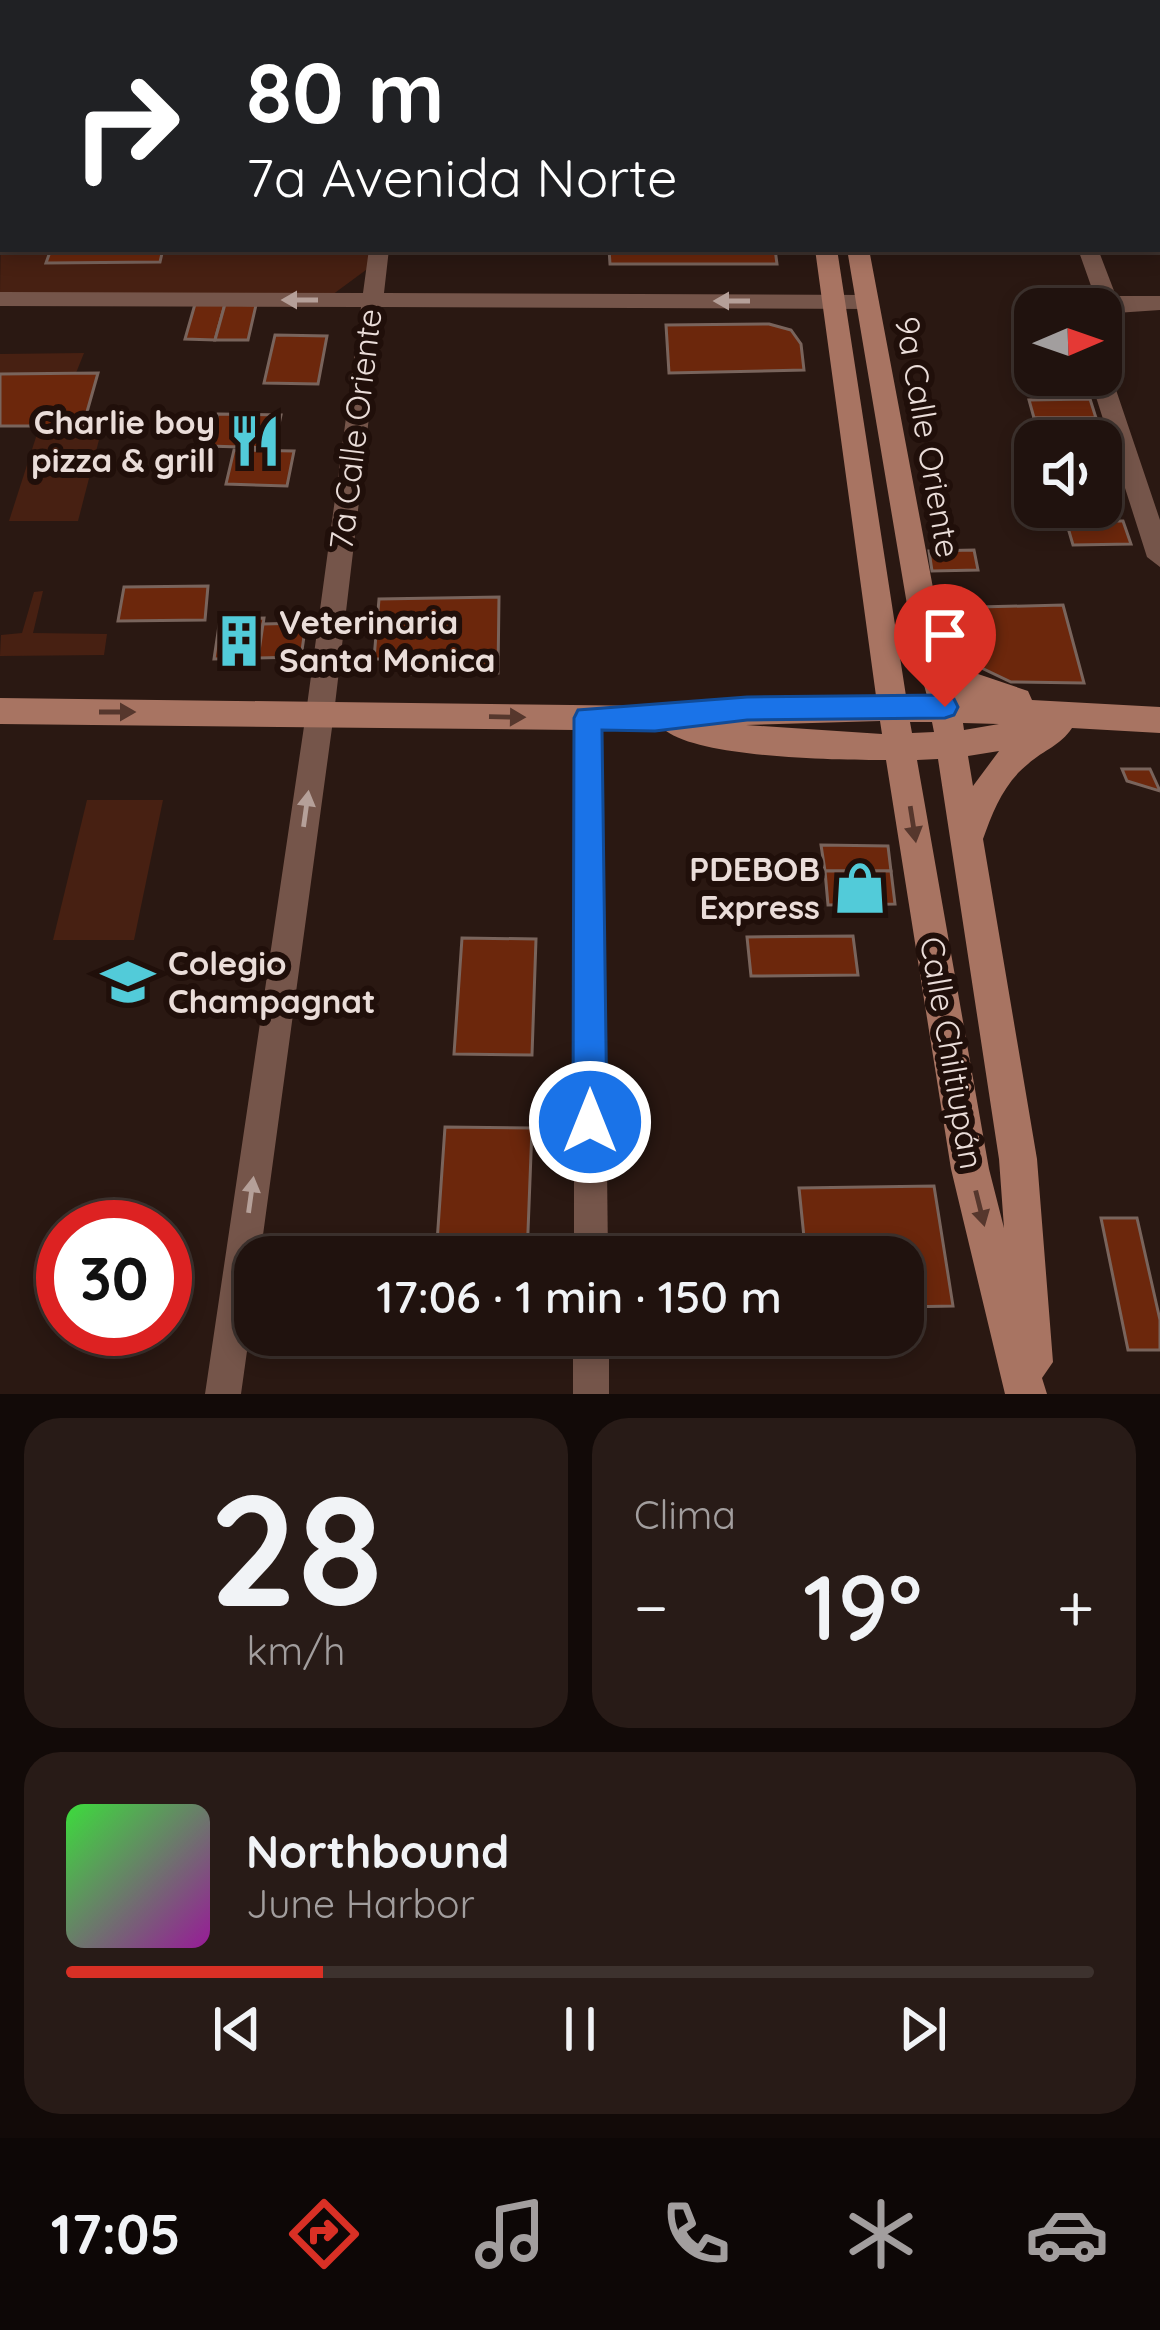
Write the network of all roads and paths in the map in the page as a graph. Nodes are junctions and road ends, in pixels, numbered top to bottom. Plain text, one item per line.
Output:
1 (379, 252) edge
2 (826, 252) edge
3 (859, 252) edge
4 (1089, 252) edge
5 (1096, 288) edge
6 (0, 299) edge
7 (370, 300) junction
8 (834, 302) junction
9 (868, 302) junction
10 (1160, 303) edge
11 (1122, 305) edge
12 (1107, 396) edge
13 (1160, 557) edge
14 (930, 652) junction
15 (945, 707) junction
16 (893, 708) junction
17 (0, 711) edge
18 (320, 713) junction
19 (1105, 717) junction
20 (588, 718) junction
21 (655, 719) junction
22 (1160, 720) edge
23 (900, 745) junction
24 (951, 745) junction
25 (965, 844) junction
26 (591, 1236) edge
27 (591, 1356) edge
28 (223, 1394) edge
29 (591, 1394) edge
30 (1026, 1394) edge
31 (1036, 1394) edge

1 - 7 street, 7a Calle Oriente
2 - 8 main road
3 - 9 main road, 9a Calle Oriente
4 - 5 street
7 -> 6 street
8 -> 7 street
7 - 18 street, 7a Calle Oriente
8 - 9 street
8 - 16 main road
9 - 14 main road, 9a Calle Oriente
10 - 11 street
12 - 13 street
14 - 15 main road, 9a Calle Oriente
14 - 19 main road
15 - 16 main road
15 - 19 main road
15 - 24 main road, Calle Chiltiupán
16 - 21 main road
16 - 23 main road, Calle Chiltiupán
17 -> 18 main road
18 -> 20 main road
28 -> 18 street, 7a Calle Oriente
19 - 22 main road
19 - 24 main road
19 - 25 main road
20 - 21 main road
20 - 26 street
21 - 23 main road
23 - 24 main road
23 -> 30 main road, Calle Chiltiupán
24 - 25 main road, Calle Chiltiupán
25 - 31 main road, Calle Chiltiupán
27 - 29 street

